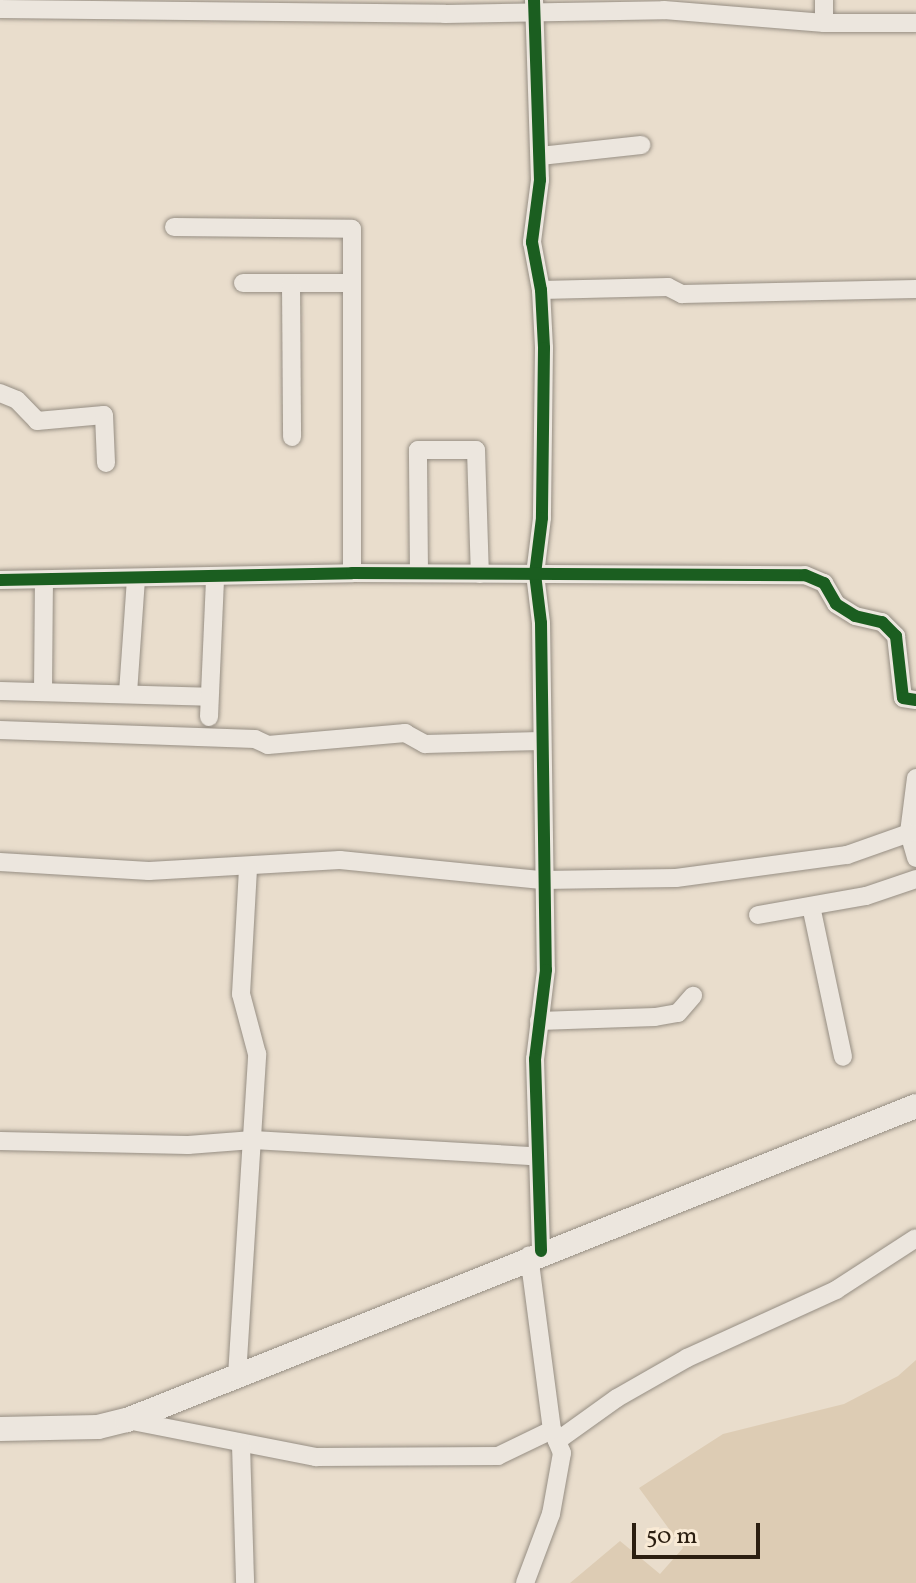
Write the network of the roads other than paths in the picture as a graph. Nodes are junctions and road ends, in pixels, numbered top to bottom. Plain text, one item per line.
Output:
1 (824, 0) edge
2 (534, 5) edge
3 (0, 9) edge
4 (824, 23) junction
5 (916, 23) edge
6 (641, 145) dead end
7 (540, 156) junction
8 (174, 227) dead end
9 (243, 283) dead end
10 (291, 283) junction
11 (352, 283) junction
12 (916, 289) edge
13 (541, 290) junction
14 (0, 393) edge
15 (292, 437) dead end
16 (106, 463) dead end
17 (352, 573) junction
18 (419, 573) junction
19 (480, 574) junction
20 (535, 574) junction
21 (215, 579) junction
22 (0, 580) edge
23 (44, 580) junction
24 (136, 580) junction
25 (0, 691) edge
26 (43, 691) junction
27 (128, 693) junction
28 (209, 697) junction
29 (916, 700) edge
30 (209, 717) dead end
31 (0, 730) edge
32 (541, 741) junction
33 (916, 778) edge
34 (909, 833) junction
35 (916, 858) edge
36 (0, 862) edge
37 (248, 869) junction
38 (916, 879) edge
39 (542, 880) junction
40 (811, 906) junction
41 (758, 915) dead end
42 (693, 996) dead end
43 (539, 1021) junction
44 (843, 1057) dead end
45 (916, 1106) edge
46 (253, 1140) junction
47 (0, 1141) edge
48 (534, 1156) junction
49 (916, 1238) edge
50 (535, 1254) junction
51 (237, 1376) junction
52 (127, 1420) junction
53 (0, 1429) edge
54 (554, 1436) junction
55 (241, 1445) junction
56 (245, 1583) edge
57 (525, 1583) edge

1 - 4 street
2 - 3 street
2 - 4 street
2 - 7 street
4 - 5 street
6 - 7 street
7 - 13 street
8 - 11 street
9 - 10 street
10 - 11 street
10 - 15 street
11 - 17 street
12 - 13 street
13 - 20 street
14 - 16 street
17 - 18 street
17 - 21 street
18 - 19 street
18 - 19 street
19 - 20 street
20 - 29 street
20 - 32 street
21 - 24 street
21 - 28 street
22 - 23 street
23 - 24 street
23 - 26 street
24 - 27 street
25 - 26 street
26 - 27 street
27 - 28 street
28 - 30 street
31 - 32 street
32 - 39 street
33 - 34 street
34 - 35 street
34 - 39 street
36 - 37 street
37 - 39 street
37 - 46 street
38 - 40 street
39 - 43 street
40 - 41 street
40 - 44 street
42 - 43 street
43 - 48 street
45 - 50 street
46 - 47 street
46 - 48 street
46 - 51 street
48 - 50 street
49 - 54 street
50 - 51 street
50 - 54 street
51 - 52 street
52 - 53 street
52 - 55 street
54 - 55 street
54 - 57 street
55 - 56 street

